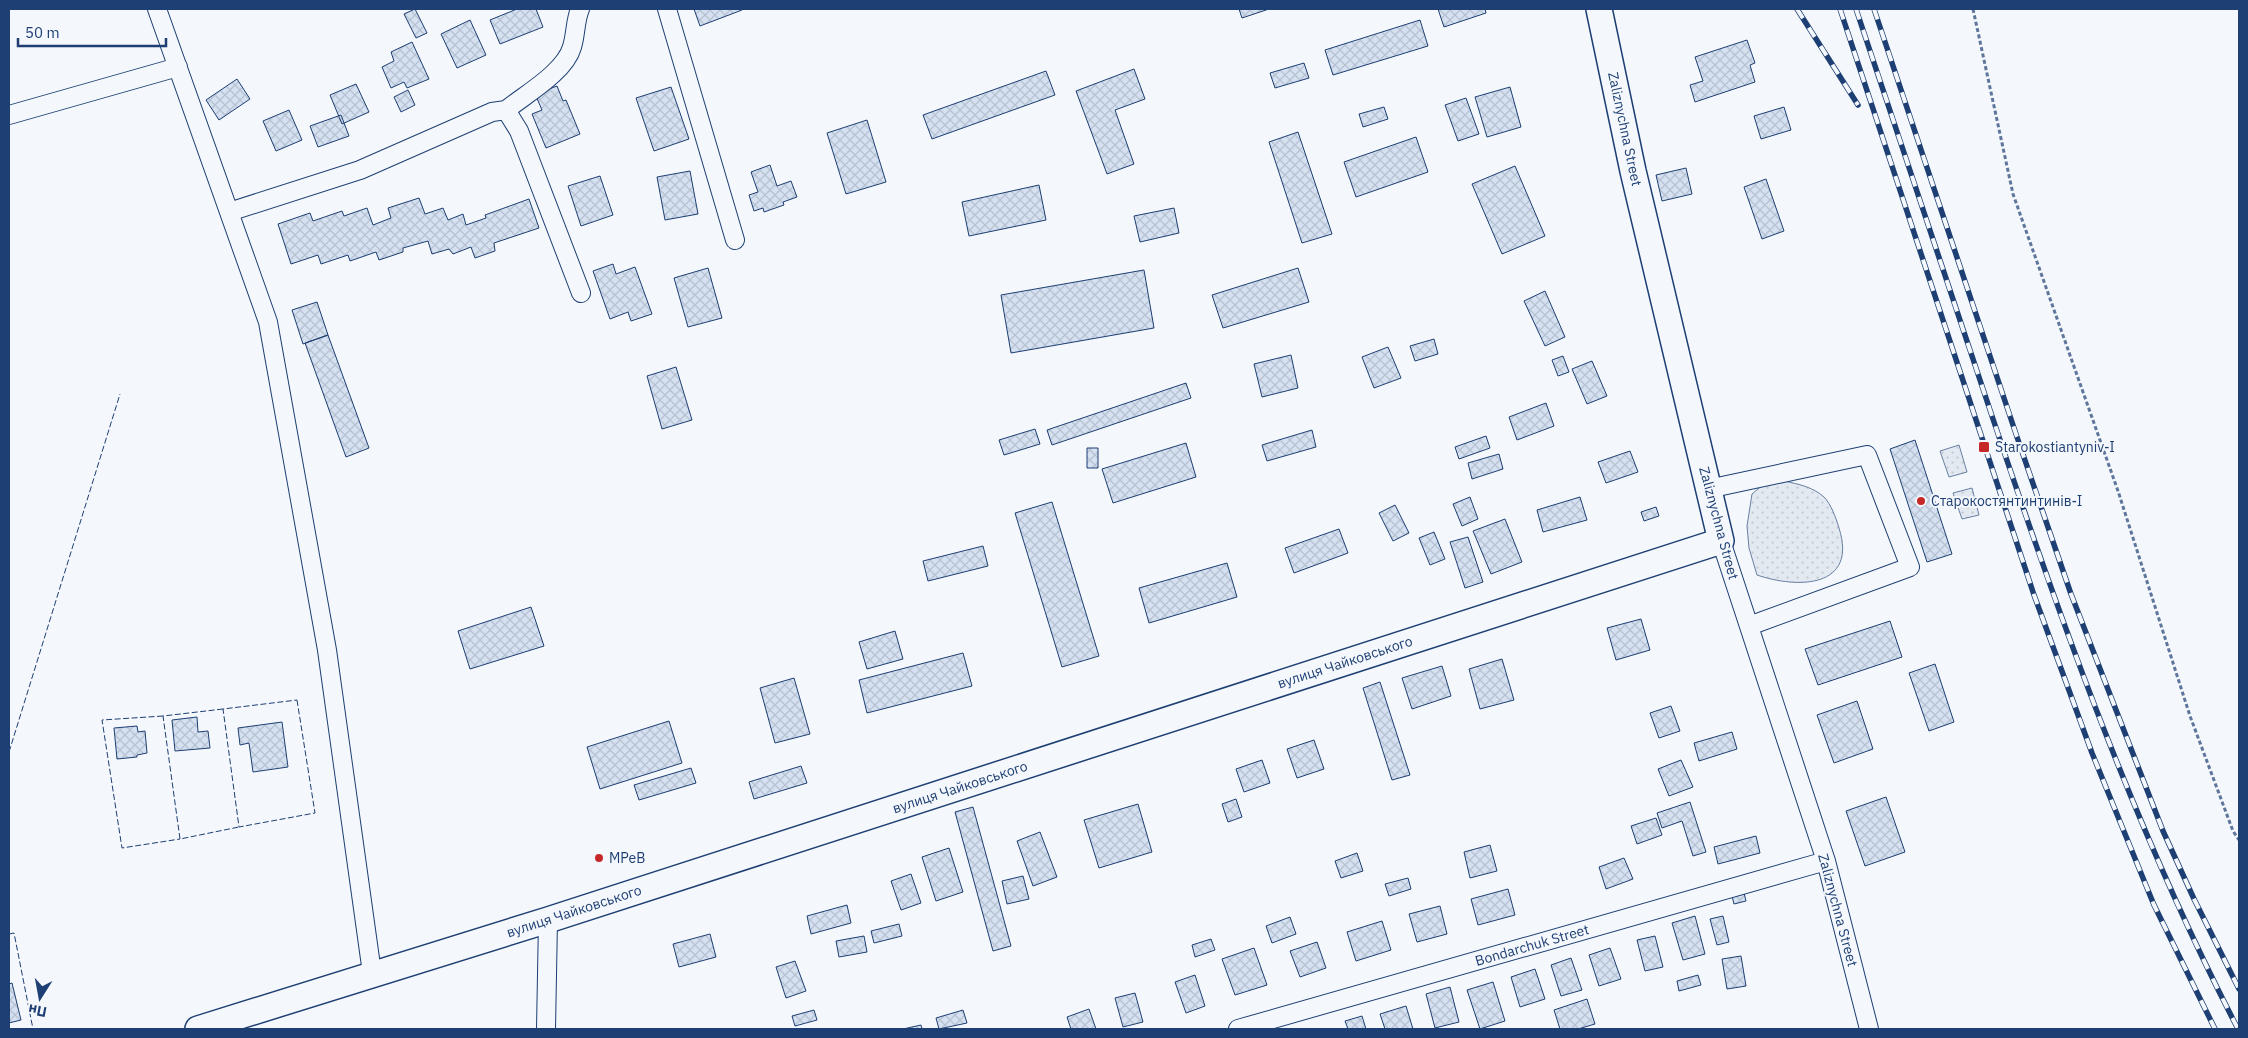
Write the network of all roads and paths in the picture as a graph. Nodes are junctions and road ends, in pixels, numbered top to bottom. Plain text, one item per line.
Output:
1 (157, 9) edge
2 (580, 9) edge
3 (667, 9) edge
4 (1599, 9) edge
5 (1973, 9) edge
6 (178, 67) junction
7 (506, 110) junction
8 (9, 115) edge
9 (229, 212) junction
10 (735, 240) dead end
11 (580, 293) dead end
12 (1708, 489) junction
13 (1721, 541) junction
14 (1749, 626) junction
15 (2239, 840) edge
16 (1826, 861) junction
17 (548, 920) junction
18 (372, 973) junction
19 (198, 1029) edge
20 (546, 1029) edge
21 (1238, 1029) edge
22 (1870, 1029) edge

1 - 6 street
2 - 7 street
3 - 10 street
4 - 12 street, Zaliznychna Street
5 - 15 path
6 - 8 street
6 - 9 street
7 - 9 street
7 - 11 street
9 - 18 street
12 - 13 street, Zaliznychna Street
12 - 14 street
13 - 14 street, Zaliznychna Street
13 - 17 street, вулиця Чайковського
14 - 16 street, Zaliznychna Street
16 - 21 street, Bondarchuk Street
16 - 22 street, Zaliznychna Street
17 - 18 street, вулиця Чайковського
17 - 20 street
18 - 19 street, вулиця Чайковського

